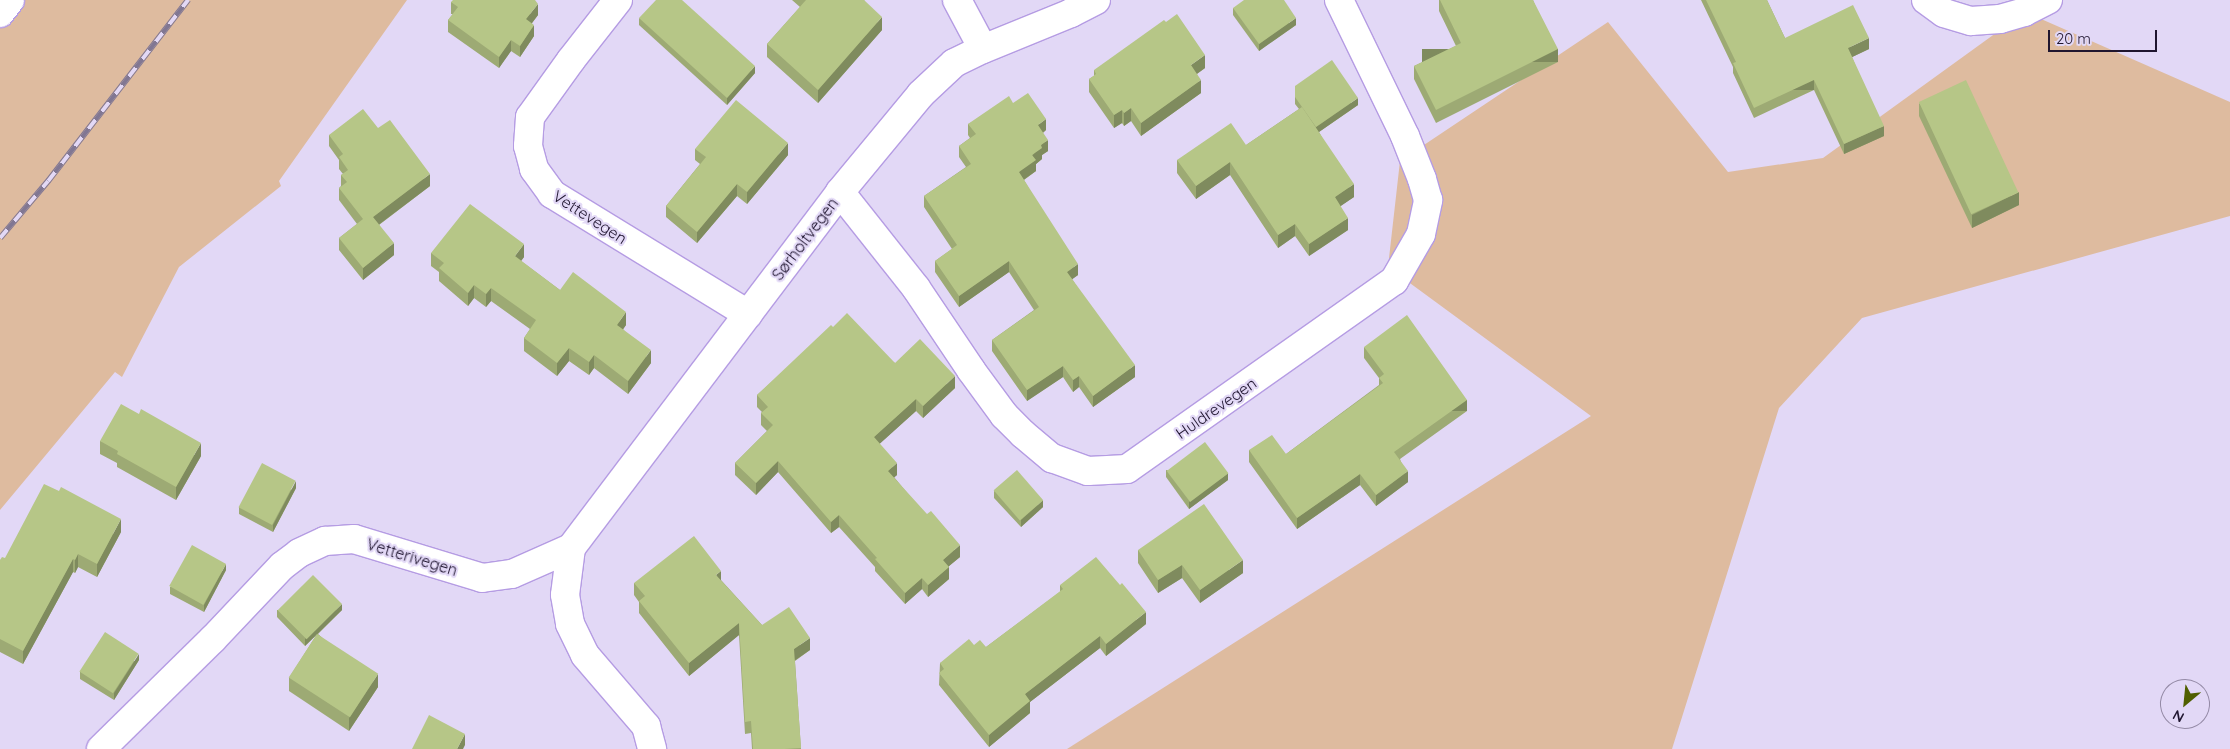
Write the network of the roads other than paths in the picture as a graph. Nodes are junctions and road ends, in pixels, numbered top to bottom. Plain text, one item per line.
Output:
1 (10, 0) edge
2 (618, 0) edge
3 (957, 0) edge
4 (1096, 0) edge
5 (1339, 0) edge
6 (1926, 0) edge
7 (2048, 0) edge
8 (0, 13) edge
9 (983, 49) junction
10 (840, 192) junction
11 (748, 314) junction
12 (571, 548) junction
13 (102, 749) edge
14 (652, 749) edge

1 - 8 street
2 - 11 street, Vettevegen
3 - 9 street
4 - 9 street, Sørholtvegen
5 - 10 street, Huldrevegen
6 - 7 street
9 - 10 street, Sørholtvegen
10 - 11 street, Sørholtvegen
11 - 12 street, Sørholtvegen
12 - 13 street, Vetterivegen
12 - 14 street

